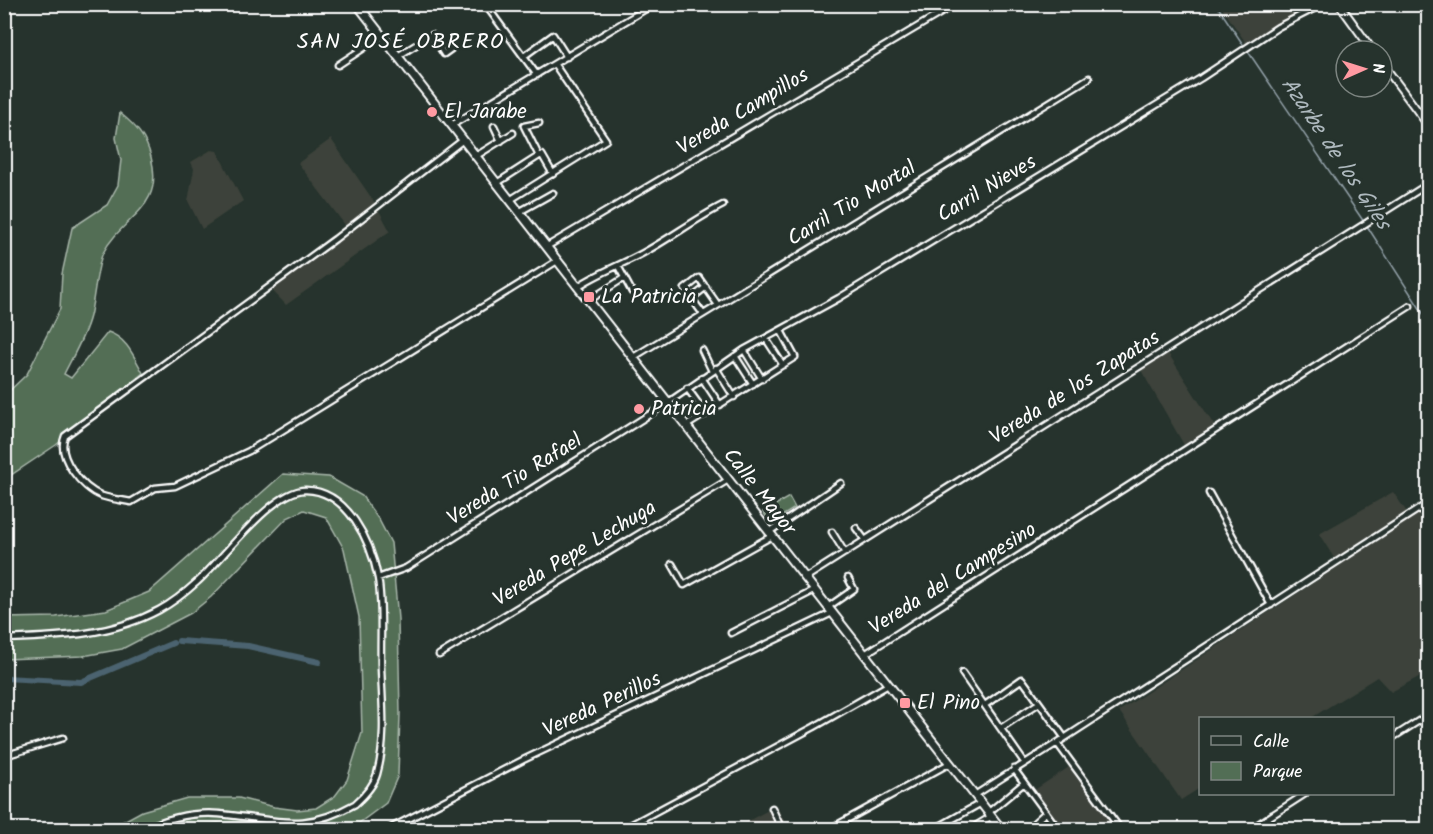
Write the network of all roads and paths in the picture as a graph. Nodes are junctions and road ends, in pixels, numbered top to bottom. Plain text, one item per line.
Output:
1 (357, 4) edge
2 (485, 4) edge
3 (654, 4) edge
4 (956, 4) edge
5 (1323, 4) edge
6 (1339, 4) edge
7 (382, 36) junction
8 (1364, 39) edge
9 (451, 49) dead end
10 (398, 56) junction
11 (524, 56) junction
12 (567, 57) junction
13 (338, 65) dead end
14 (555, 65) junction
15 (537, 75) junction
16 (1089, 78) dead end
17 (1394, 79) edge
18 (539, 123) dead end
19 (452, 125) junction
20 (1428, 125) edge
21 (494, 126) dead end
22 (513, 133) dead end
23 (463, 140) junction
24 (501, 141) junction
25 (476, 156) junction
26 (539, 156) junction
27 (553, 174) junction
28 (497, 183) junction
29 (1428, 184) edge
30 (553, 193) dead end
31 (510, 200) junction
32 (723, 205) dead end
33 (519, 212) junction
34 (546, 247) junction
35 (557, 261) junction
36 (618, 266) junction
37 (624, 278) junction
38 (577, 287) junction
39 (706, 287) junction
40 (632, 292) dead end
41 (692, 298) junction
42 (588, 301) junction
43 (718, 305) junction
44 (1410, 306) dead end
45 (703, 315) junction
46 (781, 331) junction
47 (766, 339) junction
48 (702, 350) dead end
49 (744, 350) junction
50 (735, 356) junction
51 (632, 358) junction
52 (783, 365) junction
53 (714, 369) junction
54 (702, 378) junction
55 (762, 379) junction
56 (753, 384) junction
57 (687, 387) junction
58 (734, 397) junction
59 (667, 402) junction
60 (720, 405) junction
61 (706, 414) junction
62 (686, 426) junction
63 (728, 480) junction
64 (842, 483) dead end
65 (1209, 493) dead end
66 (1428, 503) edge
67 (856, 528) dead end
68 (832, 532) dead end
69 (770, 534) junction
70 (865, 540) junction
71 (845, 553) junction
72 (672, 564) dead end
73 (378, 578) junction
74 (805, 578) junction
75 (848, 578) dead end
76 (814, 590) junction
77 (1271, 605) junction
78 (830, 610) junction
79 (731, 633) dead end
80 (4, 639) edge
81 (865, 654) junction
82 (439, 656) dead end
83 (962, 673) dead end
84 (888, 685) junction
85 (1039, 703) junction
86 (985, 705) junction
87 (1428, 715) edge
88 (1000, 728) junction
89 (1064, 737) junction
90 (1394, 737) edge
91 (63, 738) dead end
92 (1057, 743) junction
93 (4, 756) edge
94 (1024, 762) junction
95 (950, 763) junction
96 (1014, 770) junction
97 (1024, 783) junction
98 (975, 795) junction
99 (1303, 795) edge
100 (981, 802) junction
101 (772, 808) dead end
102 (1046, 812) junction
103 (990, 814) junction
104 (316, 828) edge
105 (306, 829) edge
106 (141, 830) edge
107 (387, 830) edge
108 (621, 830) edge
109 (782, 830) edge
110 (828, 830) edge
111 (933, 830) edge
112 (969, 830) edge
113 (1002, 830) edge
114 (1026, 830) edge
115 (1059, 830) edge
116 (1121, 830) edge
117 (1249, 830) edge

1 - 7 main road, Calle Mayor
2 - 11 street
3 - 12 street
4 - 34 street, Vereda Campillos
5 - 46 street, Carril Nieves
6 - 8 street
7 - 10 main road, Calle Mayor
7 - 13 street
9 - 10 street
10 - 19 main road, Calle Mayor
11 - 12 street
11 - 15 street
12 - 14 street
14 - 15 street
14 - 27 street
15 - 19 street
16 - 43 street, Carril Tio Mortal
17 - 20 street
18 - 26 street
19 - 23 main road, Calle Mayor
21 - 24 street
22 - 24 street
23 - 25 main road, Calle Mayor
23 - 35 street
24 - 25 street
25 - 28 main road, Calle Mayor
26 - 27 street
26 - 28 street
27 - 31 street
28 - 31 main road, Calle Mayor
29 - 70 street, Vereda de los Zapatas
30 - 33 street
31 - 33 main road, Calle Mayor
32 - 36 street
33 - 34 main road, Calle Mayor
34 - 35 main road, Calle Mayor
35 - 38 main road, Calle Mayor
36 - 37 street
36 - 38 street
37 - 40 street
37 - 42 street
38 - 42 main road, Calle Mayor
39 - 41 street
39 - 41 street
39 - 43 street
41 - 45 street
42 - 51 main road, Calle Mayor
43 - 45 street, Carril Tio Mortal
44 - 81 street, Vereda del Campesino
45 - 51 street, Carril Tio Mortal
46 - 47 street, Carril Nieves
46 - 52 street
47 - 49 street, Carril Nieves
47 - 52 street
48 - 53 street
49 - 50 street, Carril Nieves
49 - 55 street
50 - 53 street, Carril Nieves
50 - 56 street
51 - 59 main road, Calle Mayor
52 - 55 street
53 - 54 street, Carril Nieves
53 - 58 street
54 - 57 street, Carril Nieves
54 - 60 street
55 - 56 street
56 - 58 street
57 - 59 street, Carril Nieves
57 - 61 street
58 - 60 street
59 - 62 main road, Calle Mayor
59 - 73 street, Vereda Tio Rafael
60 - 61 street
61 - 62 street
62 - 63 main road, Calle Mayor
63 - 69 main road, Calle Mayor
63 - 82 street, Vereda Pepe Lechuga
64 - 69 street
65 - 77 street
66 - 77 street
67 - 70 street
68 - 71 street
69 - 72 street
69 - 74 main road, Calle Mayor
70 - 71 street, Vereda de los Zapatas
71 - 74 street, Vereda de los Zapatas
73 - 80 street
73 - 104 street
74 - 76 main road, Calle Mayor
75 - 78 street, Vereda Perillos
76 - 78 main road, Calle Mayor
76 - 79 street
77 - 89 street
78 - 81 main road, Calle Mayor
78 - 107 street, Vereda Perillos
81 - 84 main road, Calle Mayor
83 - 86 street
84 - 95 main road, Calle Mayor
84 - 108 street
85 - 86 street
85 - 88 street
85 - 89 street
86 - 88 street
87 - 90 street
88 - 94 street
89 - 92 street
91 - 93 street
92 - 94 street
92 - 116 street
94 - 96 street
95 - 98 main road, Calle Mayor
95 - 110 street
96 - 97 street
96 - 98 street
97 - 102 street
97 - 103 street
98 - 100 main road, Calle Mayor
99 - 117 street
100 - 103 main road, Calle Mayor
100 - 111 street
101 - 109 street
102 - 114 street
102 - 115 street
103 - 112 street
103 - 113 main road, Calle Mayor
105 - 106 street

